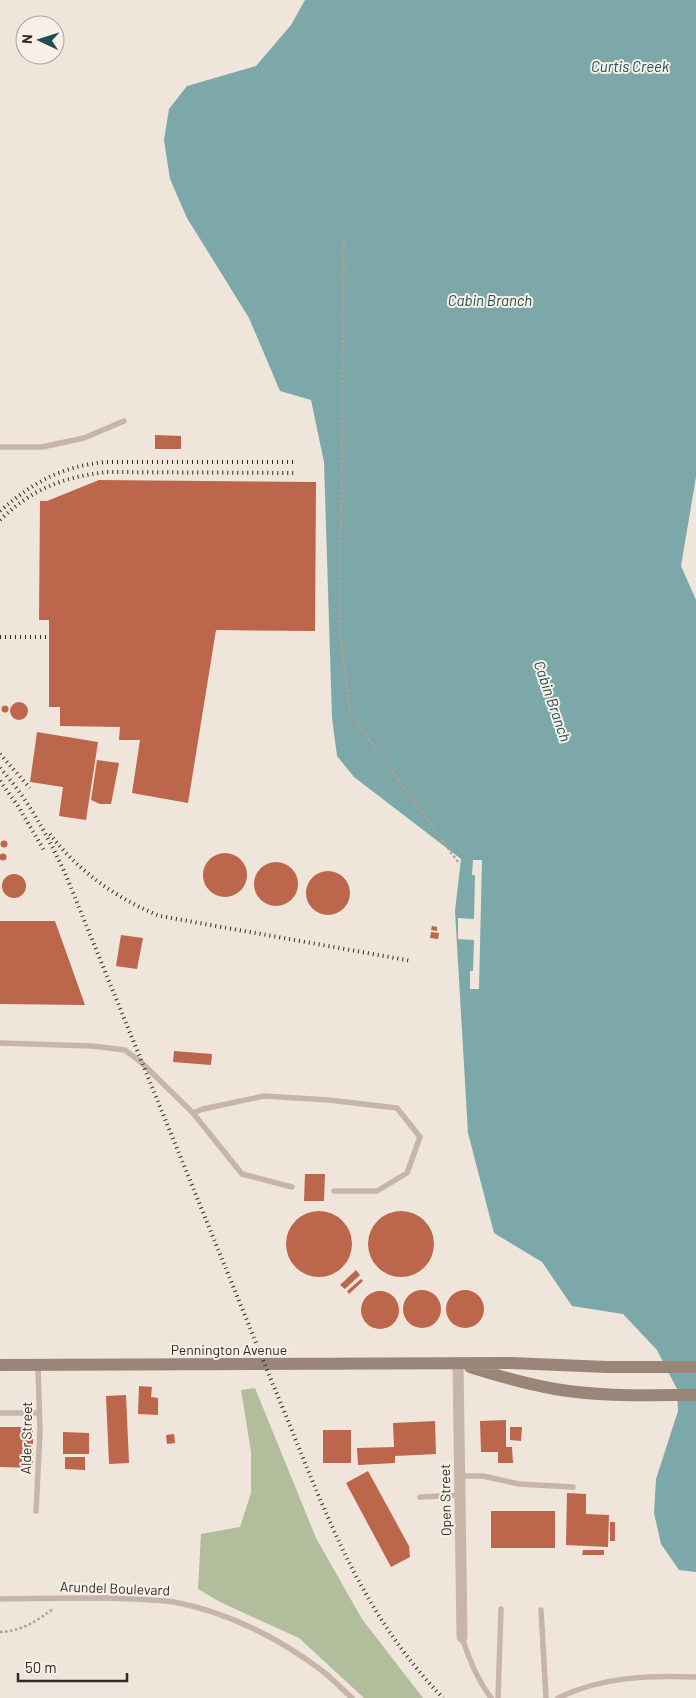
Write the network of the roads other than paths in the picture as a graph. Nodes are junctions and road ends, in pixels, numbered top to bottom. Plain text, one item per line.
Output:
1 (124, 421) dead end
2 (0, 448) edge
3 (0, 1043) edge
4 (193, 1113) junction
5 (292, 1187) dead end
6 (334, 1191) dead end
7 (458, 1363) junction
8 (0, 1365) edge
9 (38, 1365) junction
10 (696, 1367) edge
11 (696, 1395) edge
12 (0, 1413) edge
13 (39, 1413) junction
14 (460, 1476) junction
15 (573, 1487) dead end
16 (460, 1495) junction
17 (420, 1496) dead end
18 (36, 1511) dead end
19 (0, 1599) edge
20 (501, 1609) dead end
21 (541, 1610) dead end
22 (462, 1637) joint
23 (696, 1677) edge
24 (352, 1698) edge
25 (490, 1698) edge
26 (498, 1698) edge
27 (546, 1698) edge
28 (558, 1698) edge

1 - 2 lane
3 - 4 lane
4 - 5 lane
4 - 6 lane
7 - 9 main road, Pennington Avenue
7 - 10 main road, Pennington Avenue
7 - 11 main road, Pennington Avenue
7 - 14 street, Open Street
8 - 9 main road, Pennington Avenue
9 - 13 lane, Alder Street
12 - 13 lane
13 - 18 lane, Alder Street
14 - 15 lane
14 - 16 street, Open Street
16 - 17 lane
16 - 22 street, Open Street
19 - 24 lane, Arundel Boulevard
20 - 26 lane
21 - 27 lane
22 - 25 lane
23 - 28 lane

